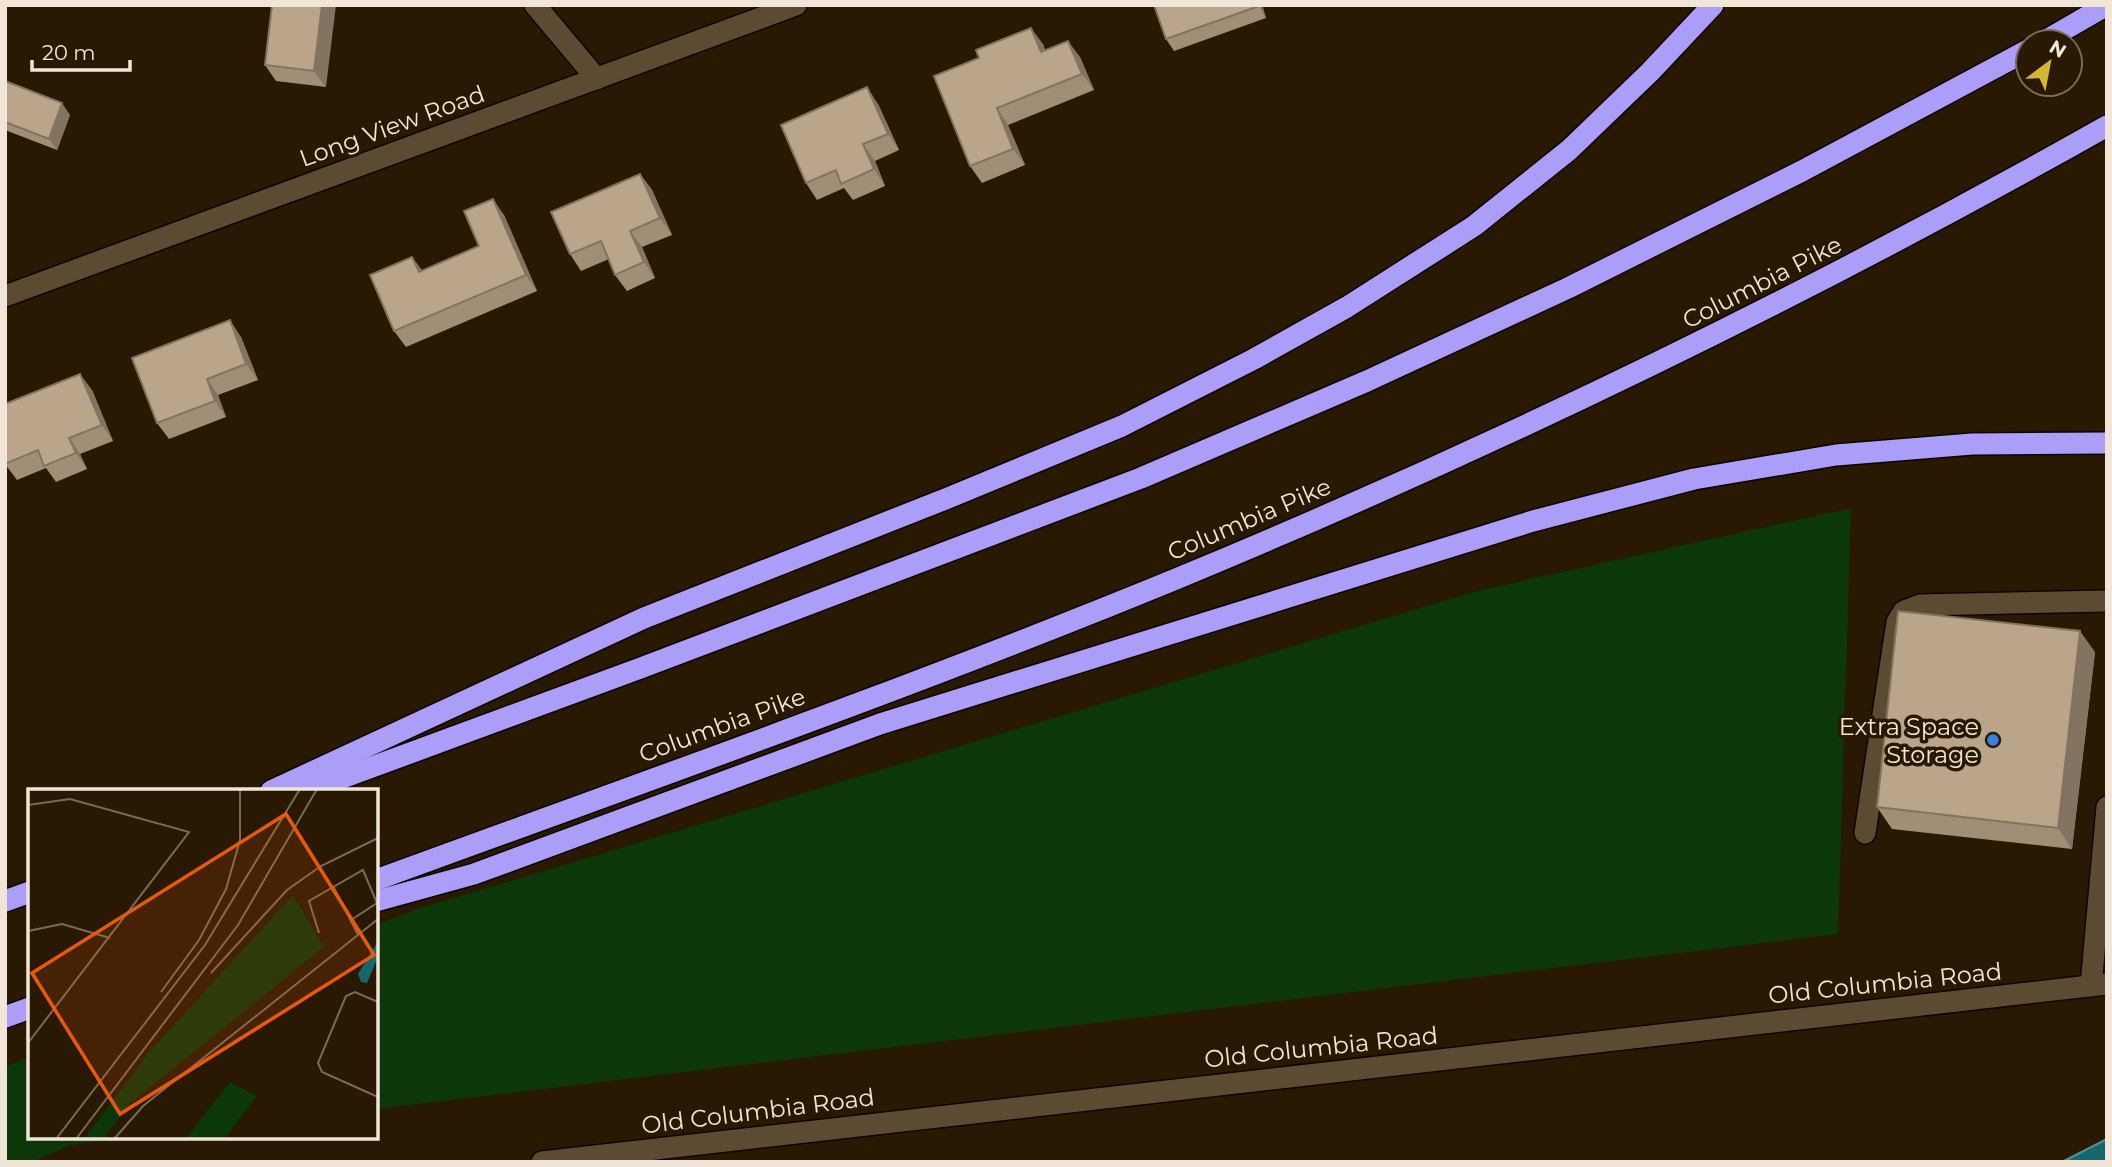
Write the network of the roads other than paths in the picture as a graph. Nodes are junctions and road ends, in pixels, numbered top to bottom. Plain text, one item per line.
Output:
1 (535, 5) edge
2 (796, 5) edge
3 (1713, 5) edge
4 (2107, 5) edge
5 (2067, 28) edge
6 (2014, 57) edge
7 (597, 79) junction
8 (2107, 127) edge
9 (5, 296) edge
10 (2107, 443) edge
11 (2107, 601) edge
12 (275, 789) edge
13 (312, 789) edge
14 (2107, 807) edge
15 (1866, 834) dead end
16 (2104, 876) edge
17 (378, 879) edge
18 (28, 893) edge
19 (378, 900) edge
20 (5, 901) edge
21 (2099, 985) edge
22 (28, 1009) edge
23 (5, 1017) edge
24 (542, 1162) edge

1 - 7 street
2 - 7 street, Long View Road
3 - 12 highway
4 - 5 highway
6 - 13 highway
7 - 9 street, Long View Road
8 - 17 highway, Columbia Pike
10 - 19 highway
11 - 15 street
14 - 16 street
16 - 21 street
18 - 20 highway
21 - 24 street, Old Columbia Road
22 - 23 highway

